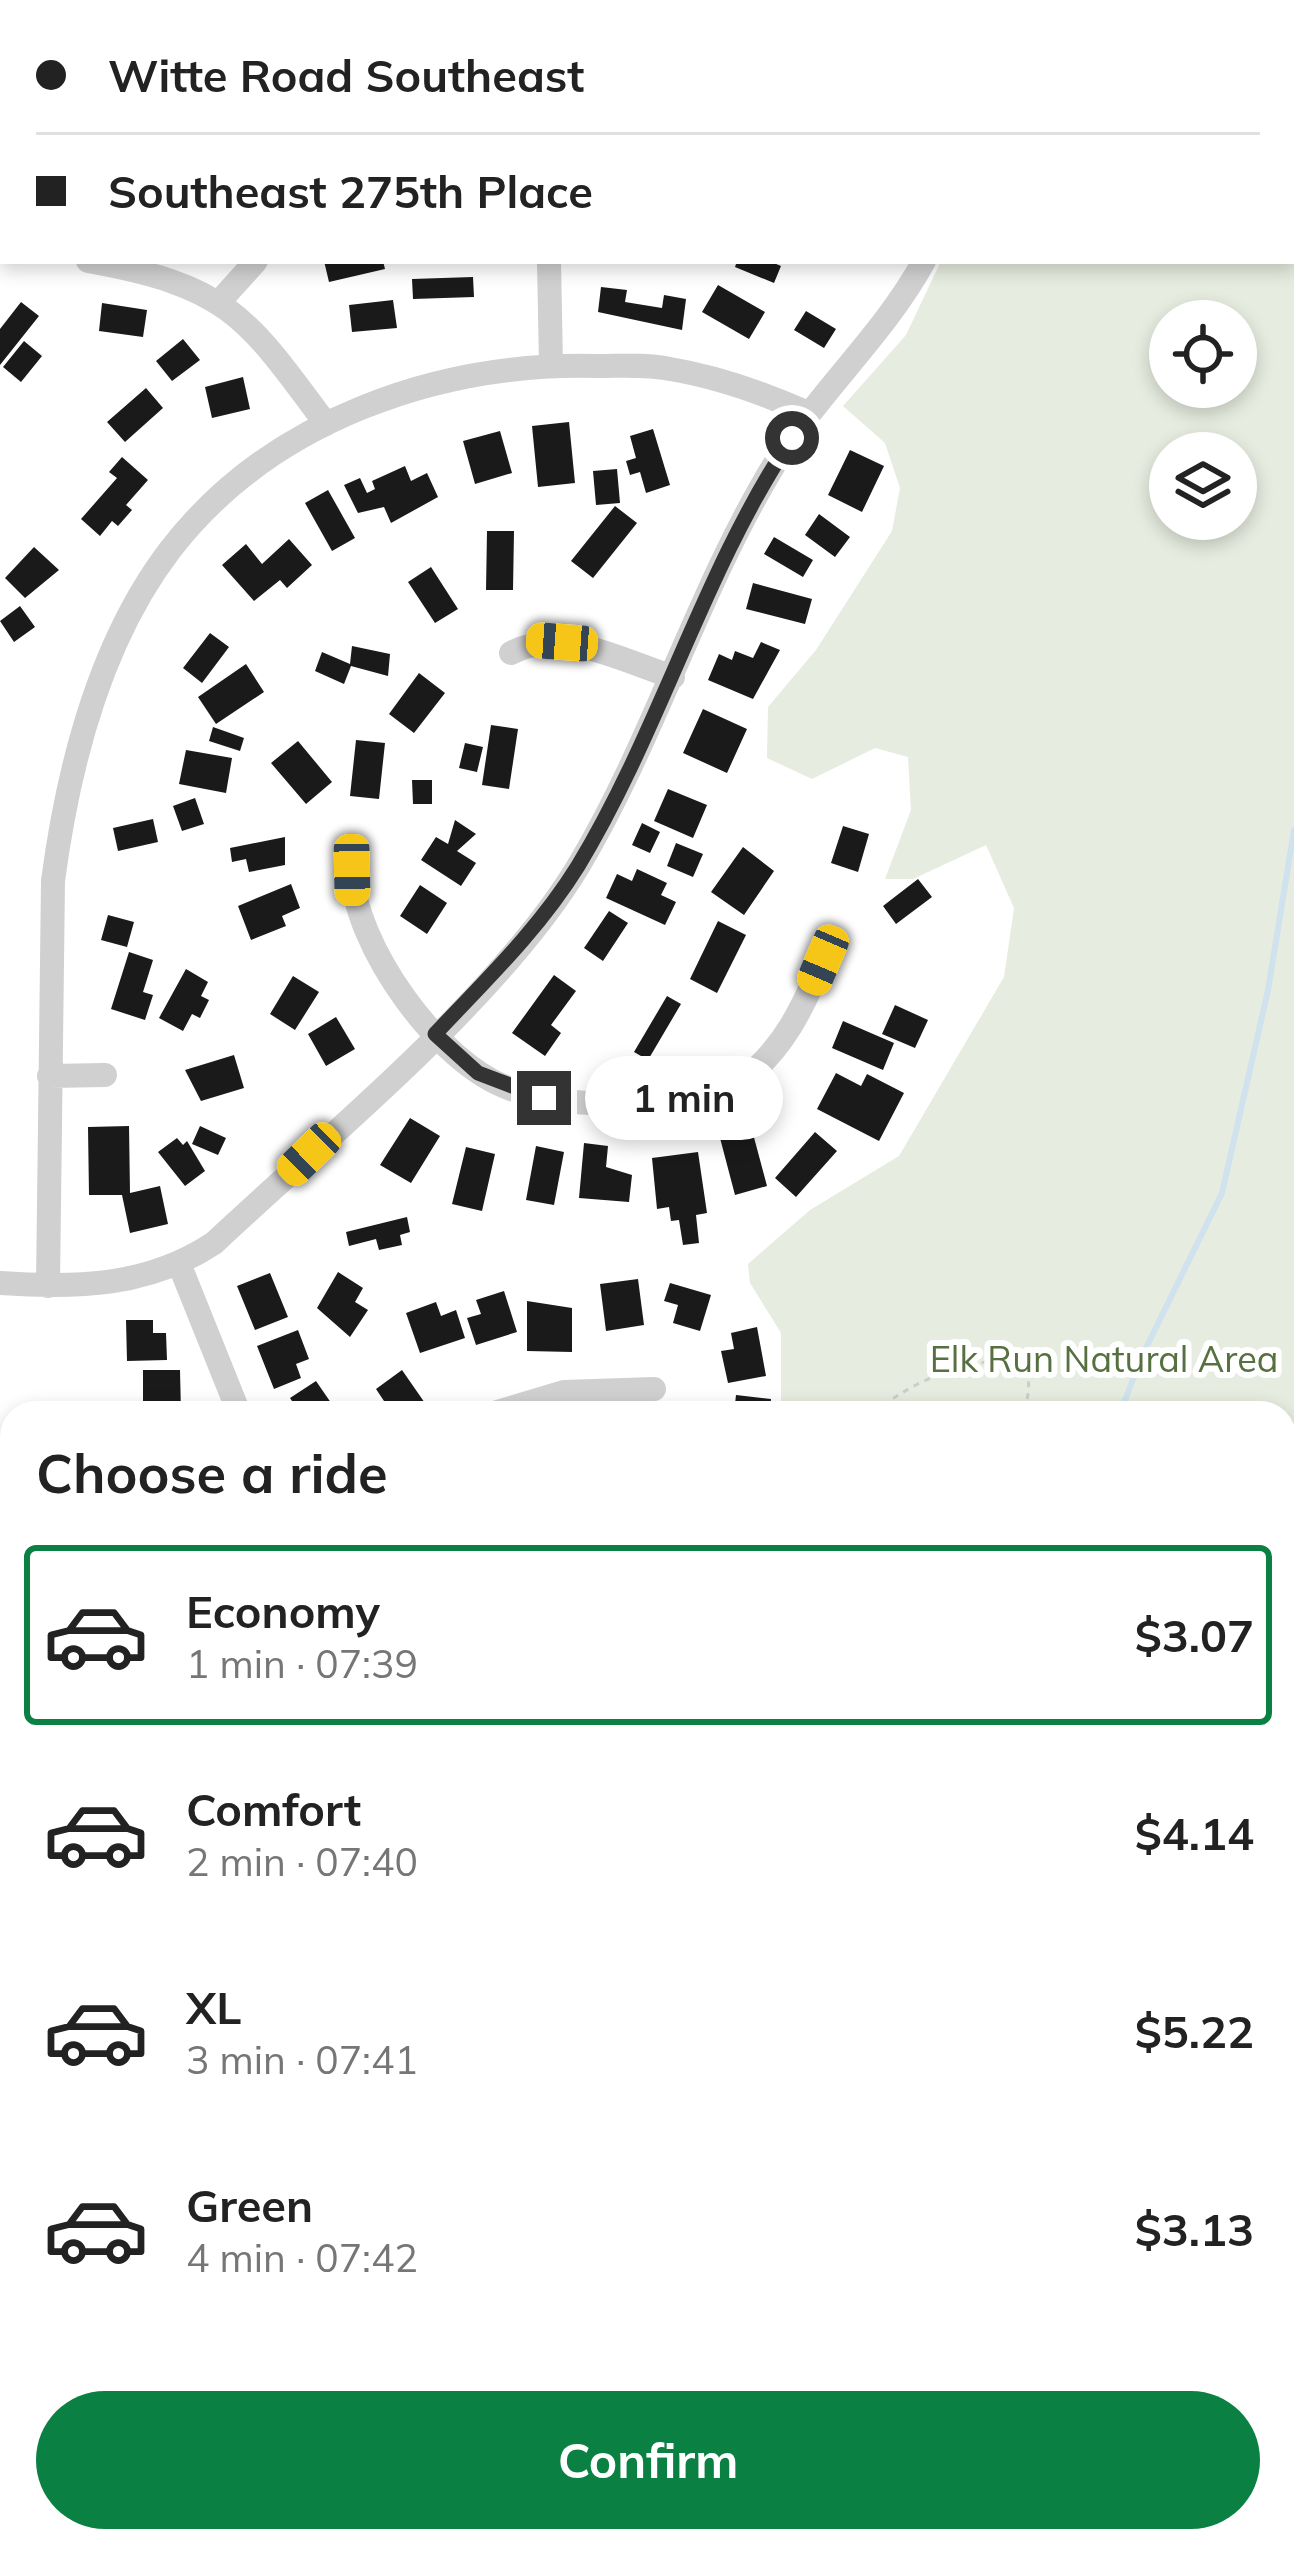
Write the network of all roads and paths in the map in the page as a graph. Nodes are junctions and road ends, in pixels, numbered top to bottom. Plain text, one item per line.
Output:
1 (102, 264) edge
2 (253, 264) edge
3 (549, 264) edge
4 (922, 264) edge
5 (220, 301) junction
6 (551, 365) junction
7 (808, 412) junction
8 (326, 424) junction
9 (511, 652) dead end
10 (673, 677) junction
11 (352, 870) dead end
12 (823, 960) dead end
13 (435, 1034) junction
14 (105, 1075) dead end
15 (49, 1076) junction
16 (180, 1266) junction
17 (0, 1283) edge
18 (48, 1286) junction
19 (654, 1389) dead end
20 (234, 1401) edge
21 (534, 1401) edge
22 (891, 1401) edge
23 (1025, 1401) edge

1 - 5 street
2 - 5 street
3 - 6 street
4 - 7 street
5 - 8 street
6 - 7 street
6 - 8 street
7 - 10 street
8 - 15 street
9 - 10 street
10 - 13 street
11 - 13 street
12 - 13 street
13 - 16 street
14 - 15 street
15 - 18 street
16 - 18 street
16 - 20 street
17 - 18 street
19 - 21 street
22 - 23 path

